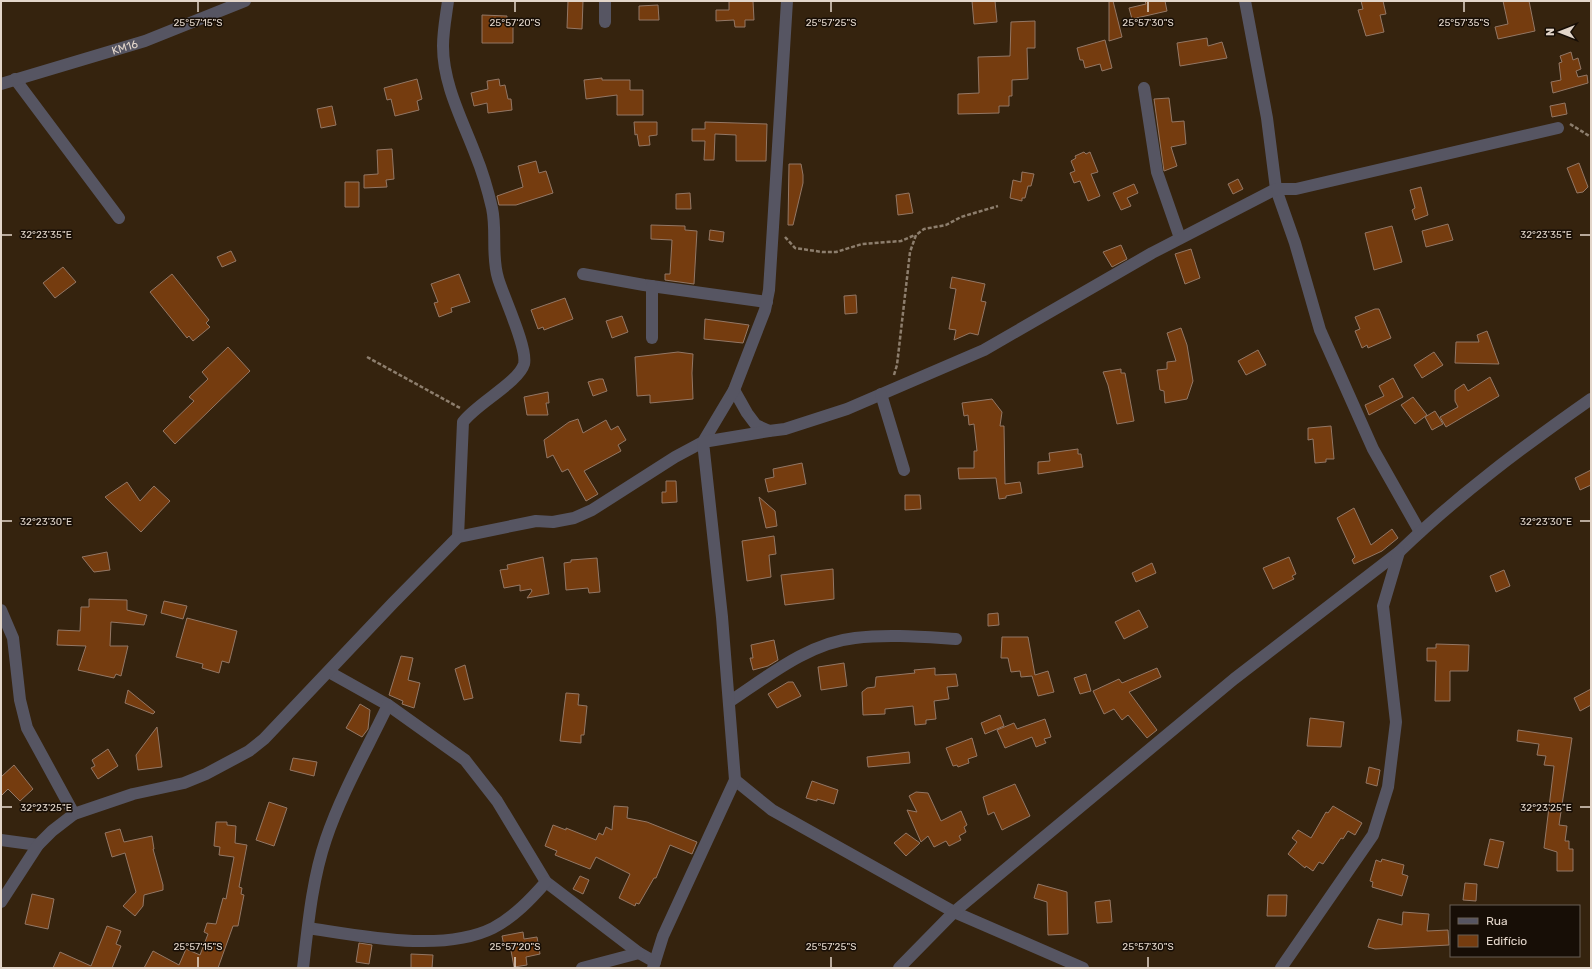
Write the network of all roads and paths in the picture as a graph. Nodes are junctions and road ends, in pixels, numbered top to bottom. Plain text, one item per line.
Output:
1 (245, 1) edge
2 (448, 1) edge
3 (605, 1) edge
4 (787, 1) edge
5 (1245, 1) edge
6 (605, 22) dead end
7 (16, 80) junction
8 (1, 84) edge
9 (1144, 88) dead end
10 (1558, 128) joint
11 (1591, 137) edge
12 (1276, 189) junction
13 (998, 206) dead end
14 (119, 218) dead end
15 (773, 227) junction
16 (916, 235) junction
17 (1180, 238) junction
18 (583, 274) dead end
19 (652, 286) junction
20 (767, 302) junction
21 (652, 338) dead end
22 (367, 357) dead end
23 (734, 390) junction
24 (885, 393) junction
25 (1591, 399) edge
26 (469, 413) junction
27 (769, 431) junction
28 (703, 442) junction
29 (904, 470) dead end
30 (1420, 532) junction
31 (458, 537) junction
32 (1399, 552) junction
33 (1, 610) edge
34 (956, 639) dead end
35 (329, 672) junction
36 (728, 702) junction
37 (388, 705) junction
38 (735, 780) junction
39 (74, 814) junction
40 (1, 840) edge
41 (38, 845) junction
42 (546, 882) junction
43 (1, 902) edge
44 (954, 912) junction
45 (308, 928) junction
46 (639, 953) junction
47 (654, 965) edge
48 (303, 968) edge
49 (582, 968) edge
50 (899, 968) edge
51 (1083, 968) edge
52 (1281, 968) edge

1 - 7 street, KM16
2 - 26 street
3 - 6 street
4 - 15 street
5 - 12 street
7 - 8 street, KM16
7 - 14 street
9 - 17 street
10 - 11 path
10 - 12 street
12 - 17 street
12 - 30 street
13 - 16 path
15 - 16 path
15 - 20 street
16 - 24 path
17 - 24 street
18 - 19 street
19 - 20 street
19 - 21 street
20 - 23 street
22 - 26 path
23 - 27 street
23 - 28 street
24 - 27 street
24 - 29 street
25 - 30 street
26 - 31 street
27 - 28 street
28 - 31 street
28 - 36 street
30 - 32 street
31 - 35 street
32 - 44 street
32 - 52 street
33 - 39 street
34 - 36 street
35 - 37 street
35 - 39 street
36 - 38 street
37 - 42 street
37 - 45 street
38 - 44 street
38 - 47 street
39 - 41 street
40 - 41 street
41 - 43 street
42 - 45 street
42 - 46 street
44 - 50 street
44 - 51 street
45 - 48 street
46 - 47 street
46 - 49 street

